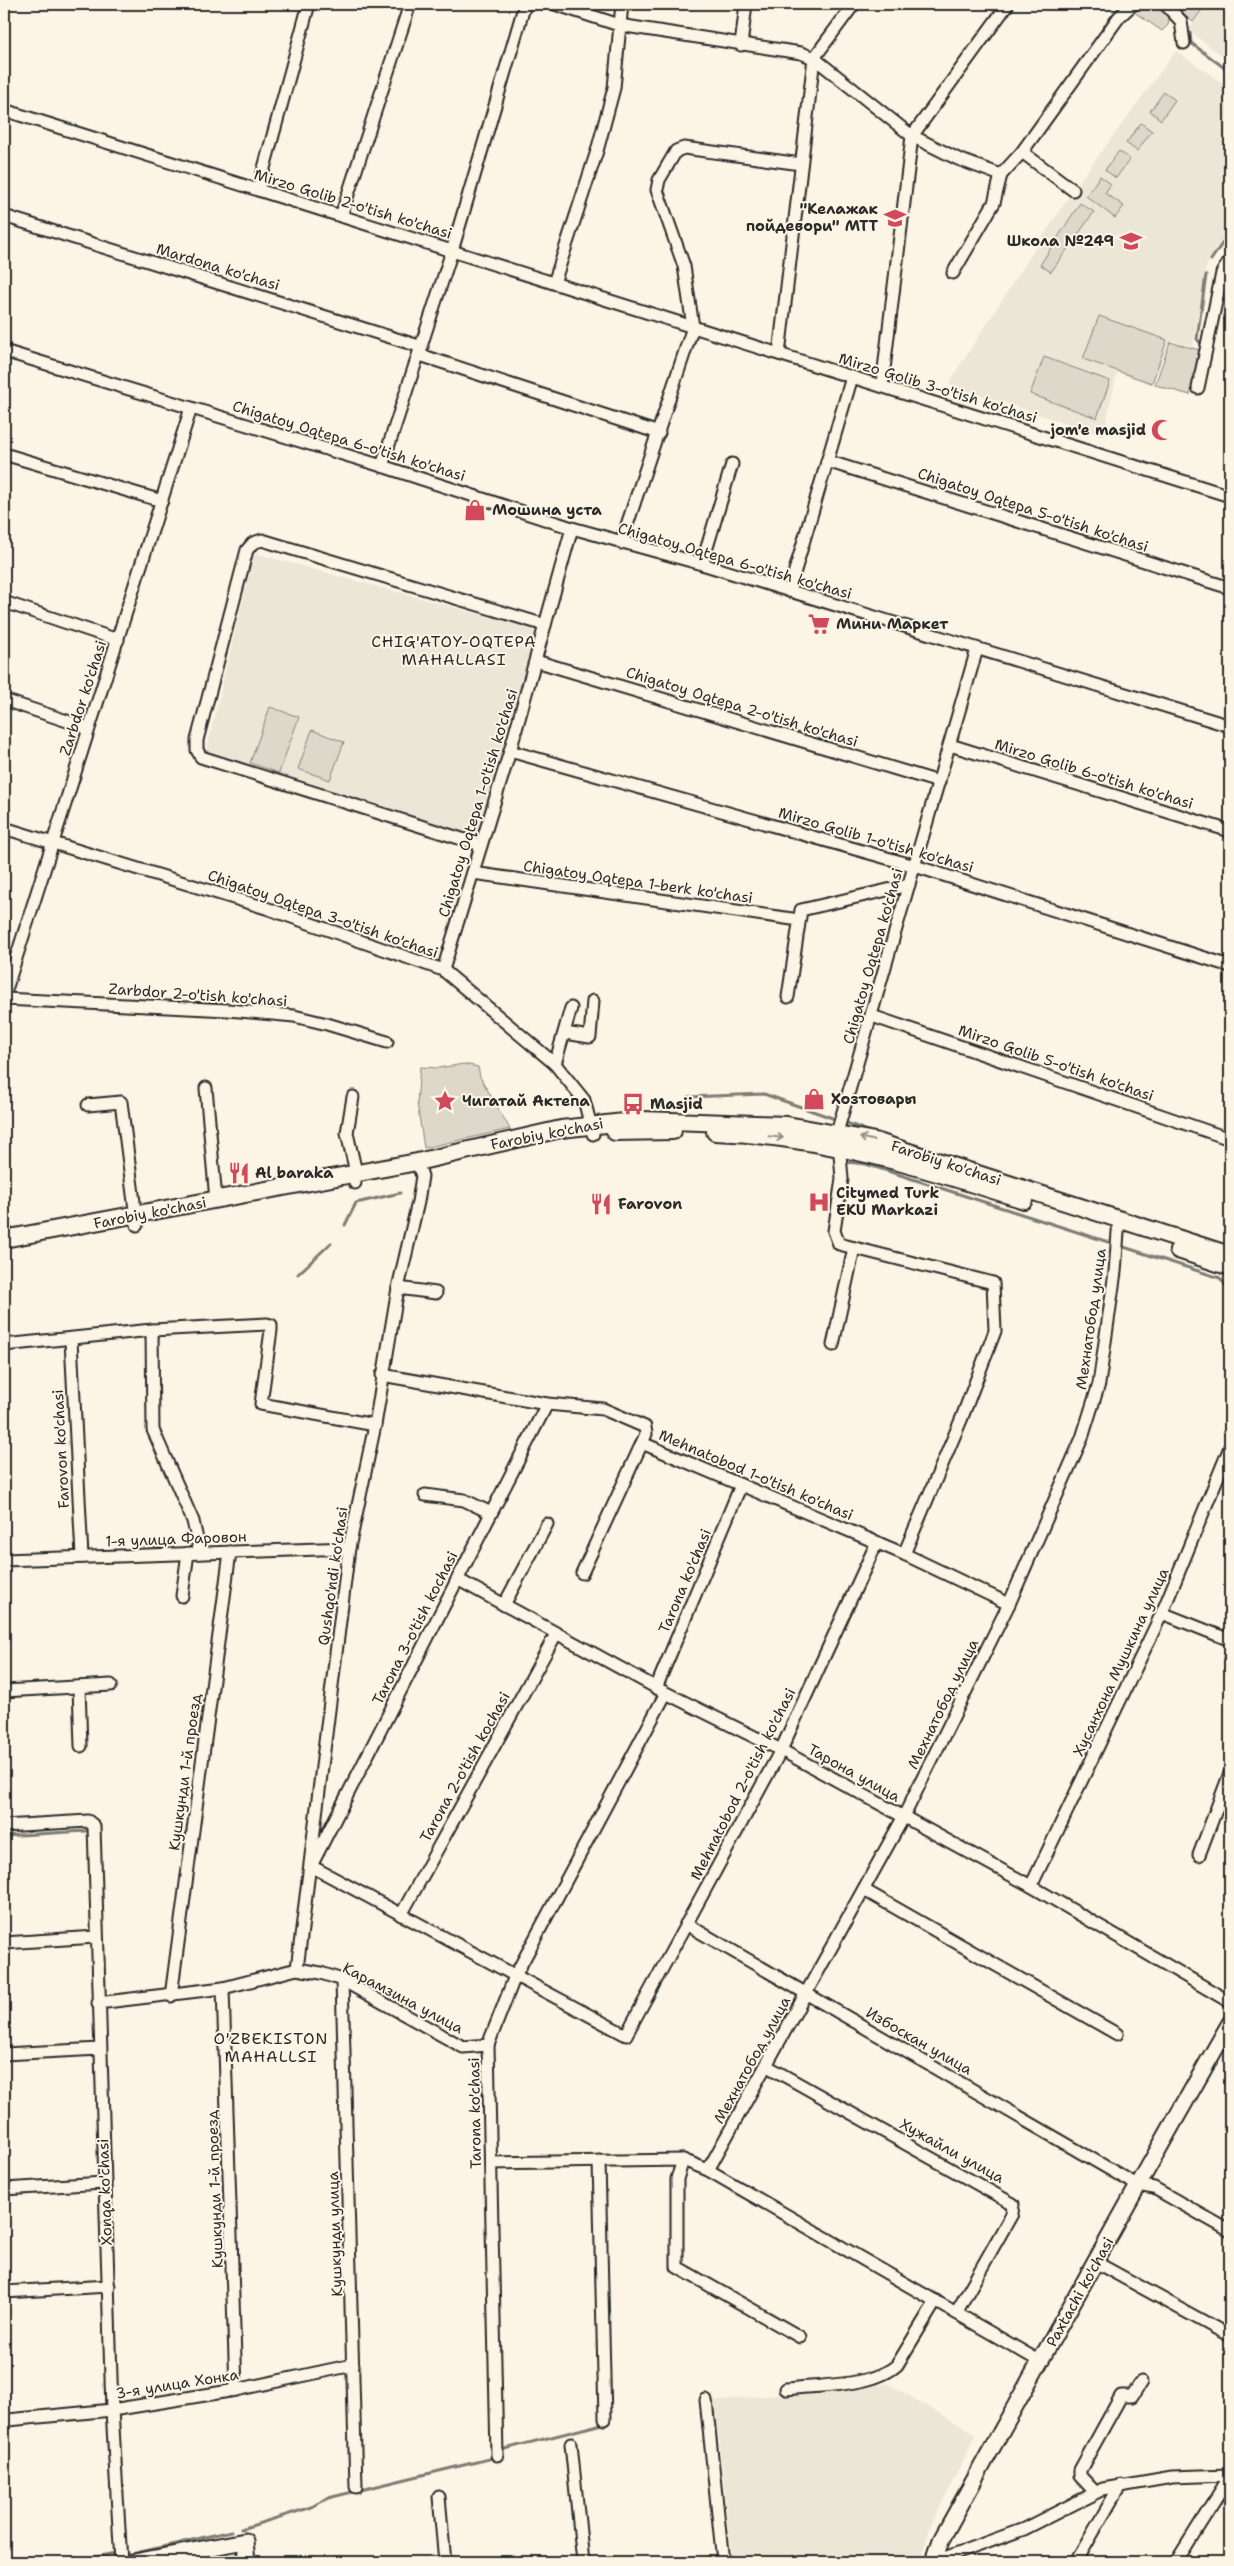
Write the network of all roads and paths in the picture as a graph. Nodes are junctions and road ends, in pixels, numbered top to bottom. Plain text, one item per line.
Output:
1 (308, 4) edge
2 (410, 4) edge
3 (525, 4) edge
4 (555, 4) edge
5 (622, 4) edge
6 (746, 4) edge
7 (854, 4) edge
8 (1008, 4) edge
9 (1133, 4) edge
10 (1165, 4) edge
11 (619, 25) junction
12 (1184, 43) dead end
13 (741, 45) junction
14 (814, 58) junction
15 (4, 110) edge
16 (912, 136) junction
17 (1022, 152) junction
18 (801, 164) junction
19 (1001, 175) junction
20 (258, 190) junction
21 (1073, 190) dead end
22 (4, 216) edge
23 (341, 216) junction
24 (452, 251) junction
25 (1230, 260) edge
26 (953, 273) dead end
27 (1226, 274) edge
28 (554, 283) junction
29 (694, 327) junction
30 (4, 351) edge
31 (421, 351) junction
32 (778, 354) junction
33 (852, 377) junction
34 (882, 386) junction
35 (1198, 388) dead end
36 (190, 408) junction
37 (659, 433) junction
38 (4, 454) edge
39 (827, 460) junction
40 (732, 464) dead end
41 (382, 466) junction
42 (1230, 496) edge
43 (162, 502) junction
44 (572, 528) junction
45 (621, 543) junction
46 (702, 564) junction
47 (1230, 588) edge
48 (789, 591) junction
49 (4, 602) edge
50 (545, 625) junction
51 (118, 640) junction
52 (977, 649) junction
53 (536, 660) junction
54 (4, 700) edge
55 (1230, 726) edge
56 (88, 728) junction
57 (950, 745) junction
58 (510, 751) junction
59 (939, 782) junction
60 (4, 828) edge
61 (1230, 831) edge
62 (53, 844) junction
63 (481, 845) junction
64 (915, 866) junction
65 (473, 873) junction
66 (909, 885) junction
67 (799, 920) junction
68 (1230, 966) edge
69 (443, 970) junction
70 (788, 997) dead end
71 (4, 998) edge
72 (593, 1001) dead end
73 (571, 1008) dead end
74 (872, 1016) junction
75 (565, 1033) junction
76 (387, 1042) dead end
77 (555, 1064) junction
78 (206, 1088) dead end
79 (353, 1097) dead end
80 (88, 1105) dead end
81 (592, 1129) junction
82 (1230, 1139) edge
83 (839, 1145) junction
84 (419, 1166) junction
85 (355, 1178) junction
86 (216, 1200) junction
87 (136, 1220) junction
88 (1119, 1225) junction
89 (4, 1239) edge
90 (854, 1248) junction
91 (4, 1249) edge
92 (1230, 1255) edge
93 (1230, 1267) edge
94 (398, 1288) junction
95 (436, 1293) dead end
96 (152, 1330) junction
97 (71, 1340) junction
98 (4, 1345) edge
99 (833, 1345) dead end
100 (382, 1375) junction
101 (547, 1404) junction
102 (375, 1425) junction
103 (642, 1443) junction
104 (1230, 1447) edge
105 (741, 1486) junction
106 (425, 1495) dead end
107 (491, 1513) junction
108 (547, 1524) dead end
109 (877, 1542) junction
110 (349, 1548) junction
111 (230, 1552) junction
112 (200, 1553) junction
113 (188, 1554) junction
114 (904, 1554) junction
115 (82, 1557) junction
116 (4, 1560) edge
117 (582, 1573) dead end
118 (458, 1579) junction
119 (182, 1596) dead end
120 (1009, 1604) junction
121 (504, 1605) junction
122 (1162, 1613) junction
123 (556, 1634) junction
124 (1230, 1640) edge
125 (111, 1686) dead end
126 (79, 1687) junction
127 (4, 1691) edge
128 (661, 1691) junction
129 (81, 1746) dead end
130 (781, 1750) junction
131 (1230, 1773) edge
132 (903, 1818) junction
133 (4, 1826) edge
134 (1199, 1855) dead end
135 (311, 1866) junction
136 (1031, 1886) junction
137 (864, 1890) junction
138 (402, 1915) junction
139 (686, 1924) junction
140 (96, 1937) junction
141 (4, 1943) edge
142 (297, 1969) junction
143 (515, 1976) junction
144 (342, 1980) junction
145 (223, 1988) junction
146 (807, 1994) junction
147 (171, 1996) junction
148 (1230, 2002) edge
149 (98, 2003) junction
150 (1230, 2023) edge
151 (1117, 2034) dead end
152 (488, 2045) junction
153 (100, 2049) junction
154 (4, 2054) edge
155 (767, 2066) junction
156 (683, 2160) junction
157 (599, 2161) junction
158 (491, 2163) junction
159 (708, 2170) junction
160 (104, 2182) junction
161 (1137, 2185) junction
162 (4, 2189) edge
163 (1230, 2231) edge
164 (1097, 2263) junction
165 (109, 2286) junction
166 (4, 2292) edge
167 (936, 2301) junction
168 (956, 2313) junction
169 (1230, 2336) edge
170 (800, 2337) dead end
171 (1041, 2362) junction
172 (354, 2365) junction
173 (1141, 2382) dead end
174 (786, 2389) dead end
175 (236, 2390) junction
176 (706, 2400) dead end
177 (112, 2410) junction
178 (604, 2419) dead end
179 (5, 2422) edge
180 (571, 2444) dead end
181 (497, 2455) dead end
182 (1230, 2475) edge
183 (1121, 2484) junction
184 (356, 2487) dead end
185 (1096, 2492) junction
186 (439, 2496) dead end
187 (121, 2562) edge
188 (134, 2562) edge
189 (247, 2562) edge
190 (446, 2562) edge
191 (583, 2562) edge
192 (723, 2562) edge
193 (937, 2562) edge
194 (1076, 2562) edge
195 (1176, 2562) edge

1 - 20 street
2 - 23 street
3 - 24 street
4 - 11 street
5 - 11 street
6 - 13 street
7 - 14 street
8 - 16 street
9 - 17 street
10 - 12 street
11 - 13 street
11 - 28 street
13 - 14 street
14 - 16 street
14 - 18 street
15 - 20 street, Mirzo Golib 2-o'tish ko'chasi
16 - 19 street
16 - 34 street
17 - 19 street
17 - 21 street
18 - 29 street
18 - 32 street
19 - 26 street
20 - 23 street, Mirzo Golib 2-o'tish ko'chasi
22 - 31 street, Mardona ko'chasi
23 - 24 street, Mirzo Golib 2-o'tish ko'chasi
24 - 28 street, Mirzo Golib 2-o'tish ko'chasi
24 - 31 street
25 - 27 street
27 - 35 street
28 - 29 street, Mirzo Golib 2-o'tish ko'chasi
29 - 32 street, Mirzo Golib 3-o'tish ko'chasi
29 - 37 street
30 - 36 street, Chigatoy Oqtepa 6-o'tish ko'chasi
31 - 37 street, Mardona ko'chasi
31 - 41 street
32 - 33 street, Mirzo Golib 3-o'tish ko'chasi
33 - 34 street, Mirzo Golib 3-o'tish ko'chasi
33 - 39 street
34 - 42 street, Mirzo Golib 3-o'tish ko'chasi
36 - 41 street, Chigatoy Oqtepa 6-o'tish ko'chasi
36 - 43 street, Zarbdor ko'chasi
37 - 45 street
38 - 43 street
39 - 47 street, Chigatoy Oqtepa 5-o'tish ko'chasi
39 - 48 street
40 - 46 street
41 - 44 street, Chigatoy Oqtepa 6-o'tish ko'chasi
43 - 51 street, Zarbdor ko'chasi
44 - 45 street, Chigatoy Oqtepa 6-o'tish ko'chasi
44 - 50 street, Chigatoy Oqtepa 1-o'tish ko'chasi
45 - 46 street, Chigatoy Oqtepa 6-o'tish ko'chasi
46 - 48 street, Chigatoy Oqtepa 6-o'tish ko'chasi
48 - 52 street, Chigatoy Oqtepa 6-o'tish ko'chasi
49 - 51 street
50 - 53 street, Chigatoy Oqtepa 1-o'tish ko'chasi
50 - 63 street
51 - 56 street, Zarbdor ko'chasi
52 - 55 street, Chigatoy Oqtepa 6-o'tish ko'chasi
52 - 57 street, Chigatoy Oqtepa ko'chasi
53 - 58 street, Chigatoy Oqtepa 1-o'tish ko'chasi
53 - 59 street, Chigatoy Oqtepa 2-o'tish ko'chasi
54 - 56 street
56 - 62 street, Zarbdor ko'chasi
57 - 59 street, Chigatoy Oqtepa ko'chasi
57 - 61 street, Mirzo Golib 6-o'tish ko'chasi
58 - 63 street, Chigatoy Oqtepa 1-o'tish ko'chasi
58 - 64 street, Mirzo Golib 1-o'tish ko'chasi
59 - 64 street, Chigatoy Oqtepa ko'chasi
60 - 62 street, Chigatoy Oqtepa 3-o'tish ko'chasi
62 - 69 street, Chigatoy Oqtepa 3-o'tish ko'chasi
62 - 71 street, Zarbdor ko'chasi
63 - 65 street, Chigatoy Oqtepa 1-o'tish ko'chasi
64 - 66 street, Chigatoy Oqtepa ko'chasi
64 - 68 street, Mirzo Golib 1-o'tish ko'chasi
65 - 67 street, Chigatoy Oqtepa 1-berk ko'chasi
65 - 69 street, Chigatoy Oqtepa 1-o'tish ko'chasi
66 - 67 street
66 - 74 street, Chigatoy Oqtepa ko'chasi
67 - 70 street
69 - 77 street, Chigatoy Oqtepa 3-o'tish ko'chasi
71 - 76 street, Zarbdor 2-o'tish ko'chasi
72 - 75 street
73 - 75 street
74 - 82 street, Mirzo Golib 5-o'tish ko'chasi
74 - 83 street, Chigatoy Oqtepa ko'chasi
75 - 77 street
77 - 81 street, Chigatoy Oqtepa 3-o'tish ko'chasi
78 - 86 street
79 - 85 street
80 - 87 street
81 - 83 main road, Farobiy ko'chasi
81 - 84 main road, Farobiy ko'chasi
83 - 88 main road, Farobiy ko'chasi
83 - 90 street, Chigatoy Oqtepa ko'chasi
84 - 85 main road, Farobiy ko'chasi
84 - 94 street, Qushqo'ndi ko'chasi
85 - 86 main road, Farobiy ko'chasi
85 - 87 main road, Farobiy ko'chasi
86 - 87 main road, Farobiy ko'chasi
87 - 89 main road, Farobiy ko'chasi
87 - 91 main road, Farobiy ko'chasi
88 - 92 main road, Farobiy ko'chasi
88 - 93 main road, Farobiy ko'chasi
88 - 120 street, Мехнатобод улица
90 - 99 street
90 - 114 street
94 - 95 street
94 - 100 street, Qushqo'ndi ko'chasi
96 - 97 street
96 - 102 street
96 - 112 street
97 - 98 street
97 - 115 street, Farovon ko'chasi
100 - 101 street, Mehnatobod 1-o'tish ko'chasi
100 - 102 street, Qushqo'ndi ko'chasi
101 - 103 street, Mehnatobod 1-o'tish ko'chasi
101 - 107 street, Tarona 3-o'tish kochasi
102 - 110 street, Qushqo'ndi ko'chasi
103 - 105 street, Mehnatobod 1-o'tish ko'chasi
103 - 117 street
104 - 122 street, Хусанхона Мушкина улица
105 - 109 street, Mehnatobod 1-o'tish ko'chasi
105 - 128 street, Tarona ko'chasi
106 - 107 street
107 - 118 street, Tarona 3-o'tish kochasi
108 - 121 street
109 - 114 street, Mehnatobod 1-o'tish ko'chasi
109 - 130 street, Mehnatobod 2-o'tish ko'chasi
110 - 111 street, 1-я улица Фаровон
110 - 135 street, Qushqo'ndi ko'chasi
111 - 112 street, 1-я улица Фаровон
111 - 147 street, Кушкунди 1-й проезд
112 - 113 street, 1-я улица Фаровон
113 - 115 street, 1-я улица Фаровон
113 - 119 street
114 - 120 street, Mehnatobod 1-o'tish ko'chasi
115 - 116 street, 1-я улица Фаровон
118 - 121 street, Тарона улица
118 - 135 street, Tarona 3-o'tish kochasi
120 - 132 street, Мехнатобод улица
121 - 123 street, Тарона улица
122 - 124 street
122 - 136 street, Хусанхона Мушкина улица
123 - 128 street, Тарона улица
123 - 138 street, Tarona 2-o'tish kochasi
125 - 126 street
126 - 127 street
126 - 129 street
128 - 130 street, Тарона улица
128 - 143 street, Tarona ko'chasi
130 - 132 street, Тарона улица
130 - 139 street, Mehnatobod 2-o'tish ko'chasi
131 - 134 street
132 - 136 street, Тарона улица
132 - 137 street, Мехнатобод улица
133 - 140 street, Xonqa ko'chasi
135 - 138 street
135 - 142 street, Qushqo'ndi ko'chasi
136 - 148 street, Тарона улица
137 - 146 street, Мехнатобод улица
137 - 151 street
138 - 143 street
139 - 143 street, Mehnatobod 2-o'tish ko'chasi
139 - 146 street, Избоскан улица
140 - 141 street
140 - 149 street, Xonqa ko'chasi
142 - 144 street, Карамзина улица
142 - 145 street, Карамзина улица
143 - 152 street, Tarona ko'chasi
144 - 152 street, Карамзина улица
144 - 172 street, Кушкунди улица
145 - 147 street, Карамзина улица
145 - 175 street, Кушкунди 1-й проезд
146 - 155 street, Мехнатобод улица
146 - 161 street, Избоскан улица
147 - 149 street, Карамзина улица
149 - 153 street, Xonqa ko'chasi
150 - 161 street, Paxtachi ko'chasi
152 - 158 street, Tarona ko'chasi
153 - 154 street
153 - 160 street, Xonqa ko'chasi
155 - 159 street, Мехнатобод улица
155 - 168 street, Хужайли улица
156 - 157 street
156 - 159 street
156 - 170 street
157 - 158 street
157 - 178 street
158 - 181 street, Tarona ko'chasi
159 - 167 street
160 - 162 street
160 - 165 street, Xonqa ko'chasi
161 - 163 street, Избоскан улица
161 - 164 street, Paxtachi ko'chasi
164 - 169 street
164 - 171 street, Paxtachi ko'chasi
165 - 166 street
165 - 177 street, Xonqa ko'chasi
167 - 168 street
167 - 174 street
168 - 171 street
171 - 193 street, Paxtachi ko'chasi
172 - 175 street, 3-я улица Хонка
172 - 184 street, Кушкунди улица
173 - 185 street
175 - 177 street, 3-я улица Хонка
176 - 192 street
177 - 179 street, 3-я улица Хонка
177 - 187 street, Xonqa ko'chasi
180 - 191 street
182 - 183 street
182 - 195 street
183 - 185 street
183 - 194 street
185 - 193 street
186 - 190 street
188 - 189 street

